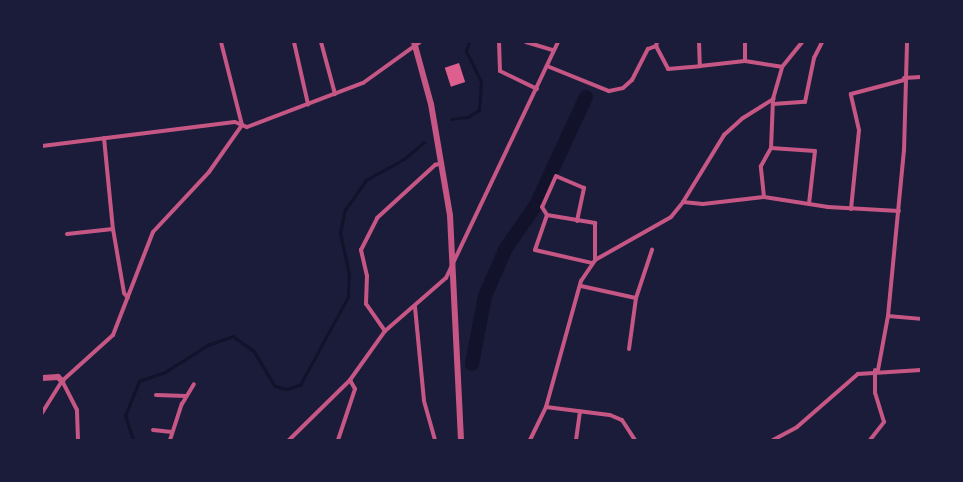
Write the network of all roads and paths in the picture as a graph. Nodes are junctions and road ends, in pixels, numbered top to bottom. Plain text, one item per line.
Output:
1 (221, 42) edge
2 (294, 42) edge
3 (321, 42) edge
4 (499, 42) edge
5 (526, 42) edge
6 (558, 42) edge
7 (699, 42) edge
8 (745, 42) edge
9 (802, 42) edge
10 (822, 42) edge
11 (907, 42) edge
12 (416, 43) edge
13 (657, 44) edge
14 (553, 50) junction
15 (745, 61) junction
16 (547, 66) junction
17 (700, 66) junction
18 (782, 67) junction
19 (921, 77) edge
20 (904, 79) junction
21 (536, 90) junction
22 (335, 94) junction
23 (773, 102) junction
24 (308, 104) junction
25 (242, 125) junction
26 (104, 138) junction
27 (42, 146) edge
28 (771, 148) junction
29 (442, 163) junction
30 (764, 197) junction
31 (683, 202) junction
32 (809, 204) junction
33 (851, 209) junction
34 (899, 211) junction
35 (547, 215) junction
36 (577, 221) junction
37 (113, 229) junction
38 (67, 234) dead end
39 (652, 250) dead end
40 (594, 262) junction
41 (453, 264) junction
42 (581, 286) junction
43 (128, 298) junction
44 (636, 298) junction
45 (415, 307) junction
46 (888, 316) junction
47 (921, 319) edge
48 (385, 331) junction
49 (629, 349) dead end
50 (876, 370) junction
51 (921, 370) edge
52 (42, 378) edge
53 (350, 380) junction
54 (62, 381) junction
55 (194, 384) dead end
56 (156, 395) dead end
57 (186, 396) junction
58 (546, 407) junction
59 (580, 411) junction
60 (42, 413) edge
61 (153, 430) dead end
62 (172, 432) junction
63 (78, 440) edge
64 (170, 440) edge
65 (289, 440) edge
66 (338, 440) edge
67 (435, 440) edge
68 (461, 440) edge
69 (530, 440) edge
70 (576, 440) edge
71 (635, 440) edge
72 (776, 440) edge
73 (870, 440) edge

1 - 25 street
2 - 24 street
3 - 22 street
4 - 21 street
5 - 14 street
6 - 14 street
7 - 17 street
8 - 15 street
9 - 18 street
10 - 23 street
11 - 20 street
12 - 22 street
12 - 29 street
13 - 16 street
13 - 17 street
14 - 16 street
15 - 17 street
15 - 18 street
16 - 21 street
18 - 23 street
19 - 20 street
20 - 33 street
20 - 34 street
21 - 41 street
22 - 24 street
23 - 28 street
23 - 31 street
24 - 25 street
25 - 26 street
25 - 43 street
26 - 27 street
26 - 37 street
28 - 30 street
28 - 32 street
29 - 41 street
29 - 48 street
30 - 31 street
30 - 32 street
31 - 40 street
32 - 33 street
33 - 34 street
34 - 46 street
35 - 36 street
35 - 36 street
35 - 40 street
36 - 40 street
37 - 38 street
37 - 43 street
39 - 44 street
40 - 42 street
41 - 45 street
41 - 68 street
42 - 44 street
42 - 58 street
43 - 54 street
44 - 49 street
45 - 48 street
45 - 67 street
46 - 47 street
46 - 50 street
48 - 53 street
50 - 51 street
50 - 72 street
50 - 73 street
52 - 54 street
53 - 65 street
53 - 66 street
54 - 60 street
54 - 63 street
55 - 57 street
56 - 57 street
57 - 62 street
58 - 59 street
58 - 69 street
59 - 70 street
59 - 71 street
61 - 62 street
62 - 64 street

